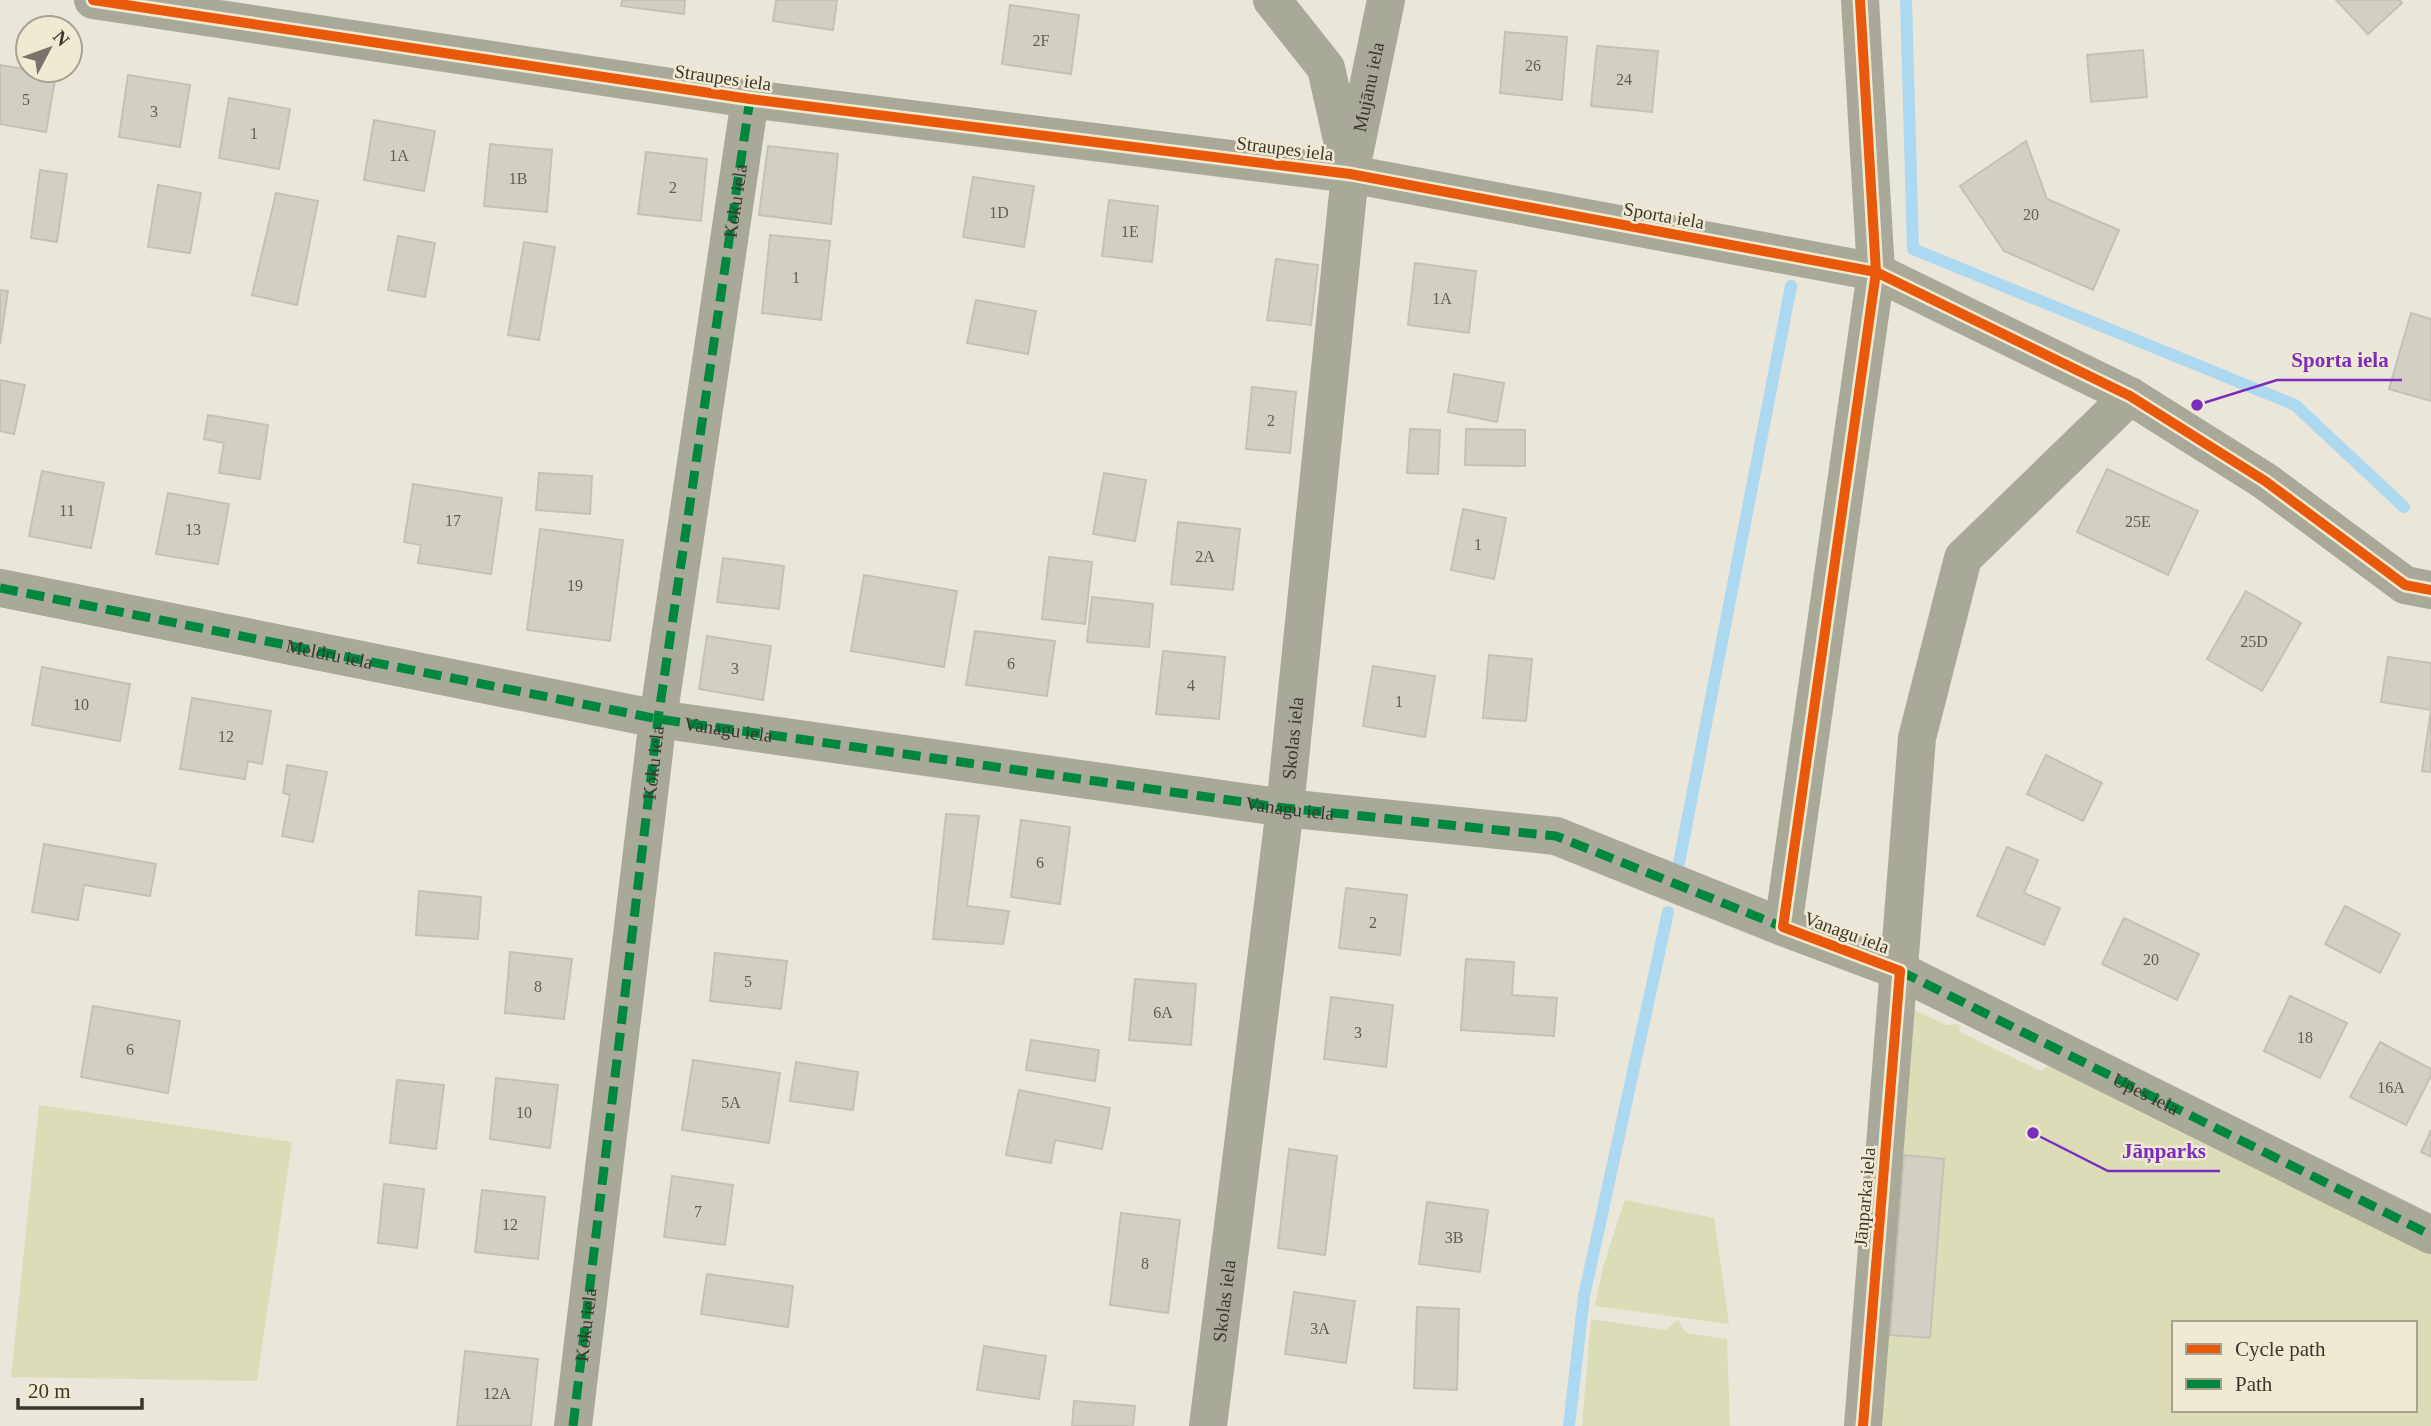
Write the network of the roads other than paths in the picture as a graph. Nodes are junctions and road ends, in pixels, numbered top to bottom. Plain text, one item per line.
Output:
1 (93, 0) edge
2 (1272, 0) edge
3 (1386, 0) edge
4 (1860, 0) edge
5 (750, 99) junction
6 (1350, 174) junction
7 (1876, 272) junction
8 (2130, 396) junction
9 (0, 588) edge
10 (2431, 590) edge
11 (658, 719) junction
12 (1284, 808) junction
13 (1783, 927) junction
14 (1900, 971) junction
15 (2431, 1235) edge
16 (573, 1426) edge
17 (1208, 1426) edge
18 (1863, 1426) edge

1 - 5 street, Straupes iela
2 - 6 street
3 - 6 street, Mujānu iela
4 - 7 street
5 - 6 street, Straupes iela
5 - 11 street, Koku iela
6 - 7 street, Sporta iela
6 - 12 street, Skolas iela
7 - 8 street, Sporta iela
7 - 13 street
8 - 10 street, Sporta iela
8 - 14 street, Jāņparka iela
9 - 11 street, Meldru iela
11 - 12 street, Vanagu iela
11 - 16 street, Koku iela
12 - 13 street, Vanagu iela
12 - 17 street, Skolas iela
13 - 14 street, Vanagu iela
14 - 15 street, Upes iela
14 - 18 street, Jāņparka iela

